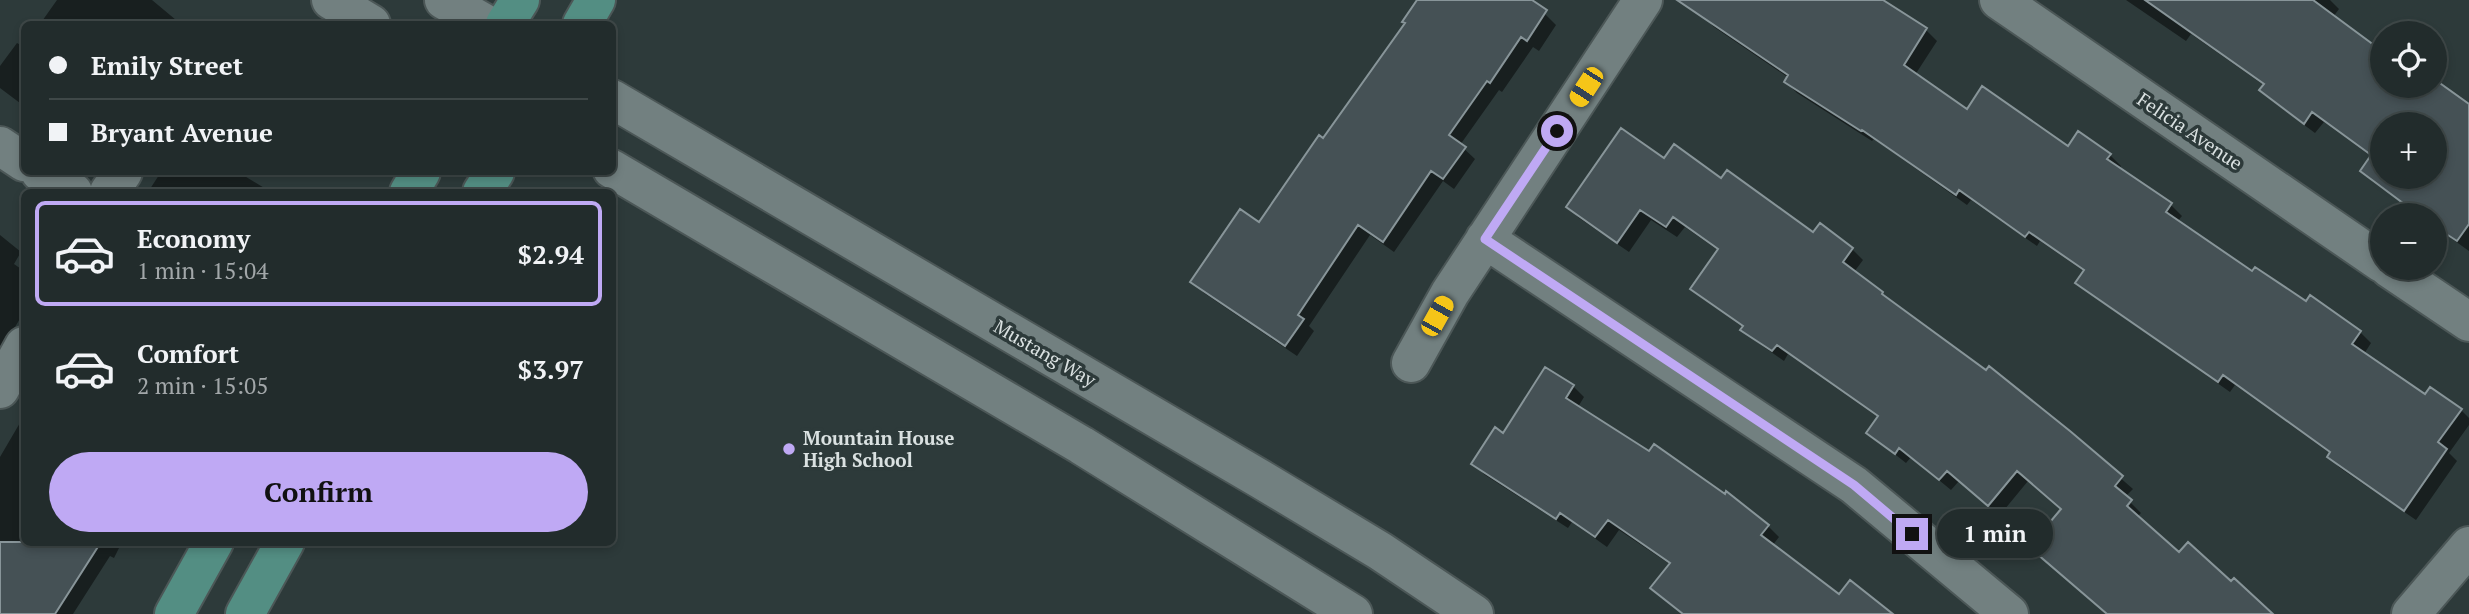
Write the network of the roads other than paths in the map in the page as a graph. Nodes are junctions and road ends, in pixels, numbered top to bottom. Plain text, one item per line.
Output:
1 (331, 0) edge
2 (444, 0) edge
3 (520, 0) edge
4 (596, 0) edge
5 (1643, 0) edge
6 (1999, 0) edge
7 (366, 21) edge
8 (481, 21) edge
9 (507, 21) edge
10 (584, 21) edge
11 (616, 101) edge
12 (0, 146) edge
13 (21, 160) edge
14 (616, 171) edge
15 (45, 175) edge
16 (68, 189) edge
17 (1485, 239) junction
18 (2370, 255) edge
19 (2406, 280) edge
20 (2469, 323) edge
21 (21, 351) edge
22 (1411, 363) dead end
23 (0, 389) edge
24 (212, 546) edge
25 (283, 546) edge
26 (2469, 546) edge
27 (253, 604) edge
28 (174, 614) edge
29 (1353, 614) edge
30 (1474, 614) edge
31 (2009, 614) edge
32 (2411, 614) edge

1 - 7 street
2 - 8 street
3 - 9 main road
4 - 10 main road
5 - 17 street
6 - 18 street, Felicia Avenue
11 - 30 street, Mustang Way
12 - 13 street
14 - 29 street
15 - 16 street
17 - 22 street
17 - 31 street
19 - 20 street
21 - 23 street
24 - 28 main road
25 - 27 main road
26 - 32 street

